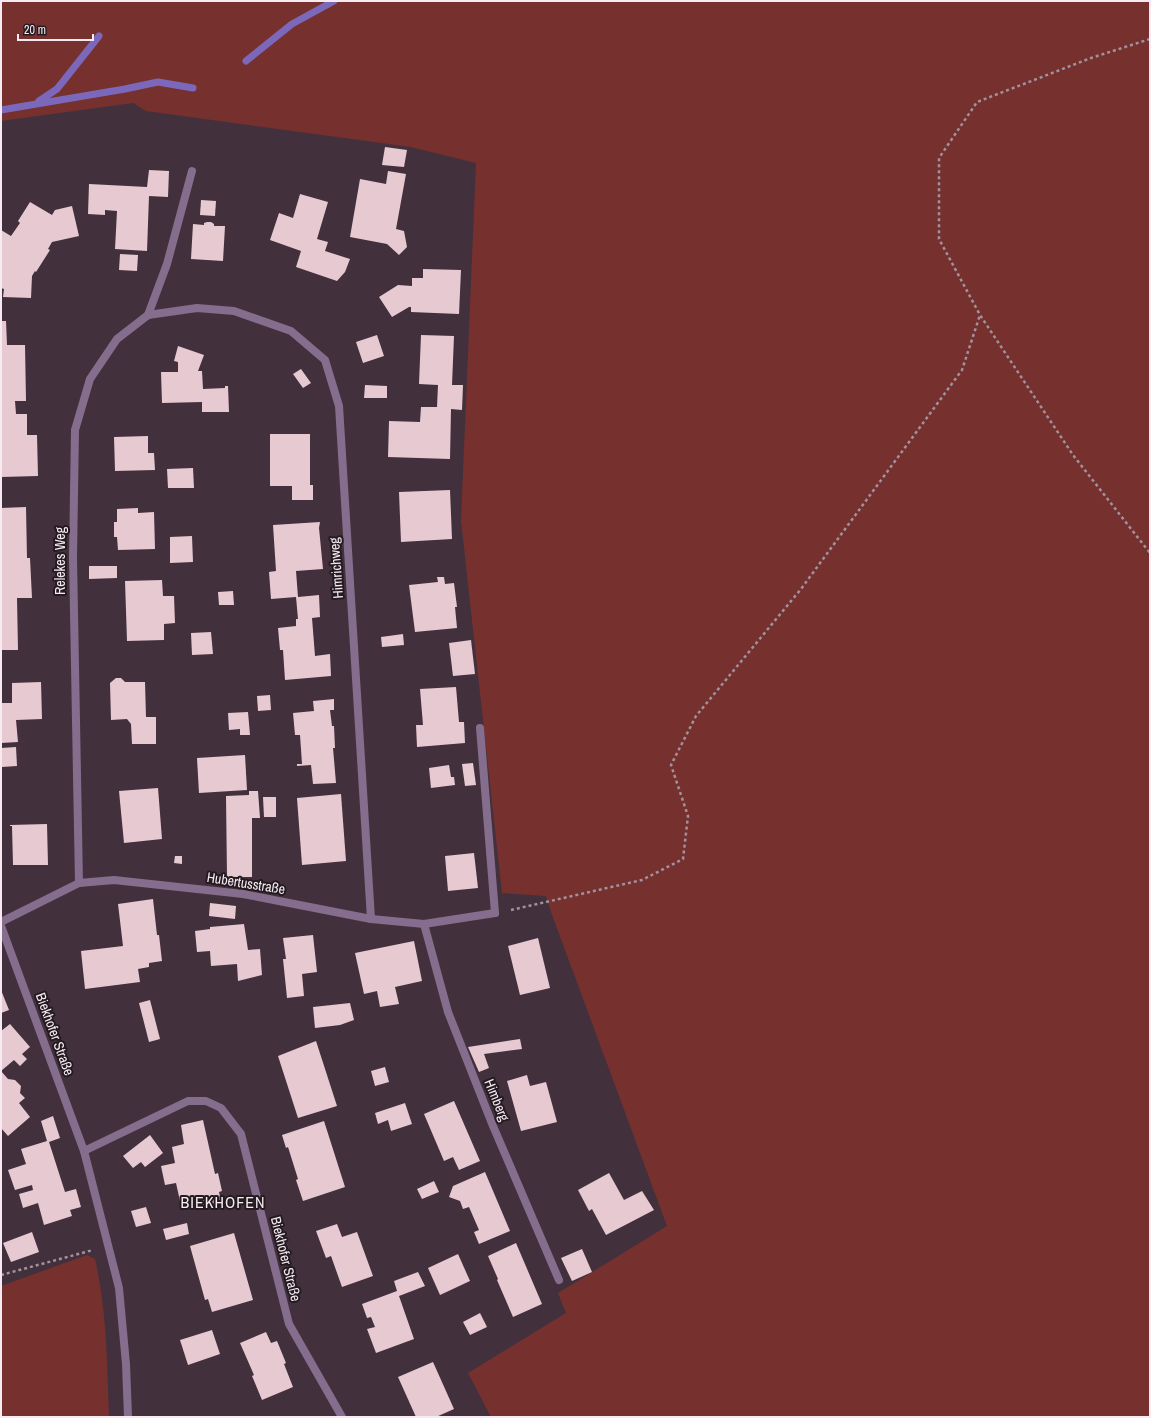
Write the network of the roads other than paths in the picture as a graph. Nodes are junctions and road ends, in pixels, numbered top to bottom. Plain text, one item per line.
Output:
1 (192, 171) dead end
2 (197, 308) joint
3 (148, 315) junction
4 (480, 728) dead end
5 (79, 883) junction
6 (371, 919) junction
7 (1, 922) edge
8 (424, 924) junction
9 (1, 926) edge
10 (84, 1151) junction
11 (559, 1280) dead end
12 (128, 1417) edge
13 (342, 1417) edge

1 - 3 street
2 - 3 street, Relekes Weg
2 - 6 street, Himrichweg
3 - 5 street, Relekes Weg
4 - 8 street, Hubertusstraße
5 - 6 street, Hubertusstraße
5 - 7 street, Hubertusstraße
6 - 8 street, Hubertusstraße
8 - 11 street, Himberg
9 - 10 street, Biekhofer Straße
10 - 12 street, Biekhofer Straße
10 - 13 street, Biekhofer Straße

